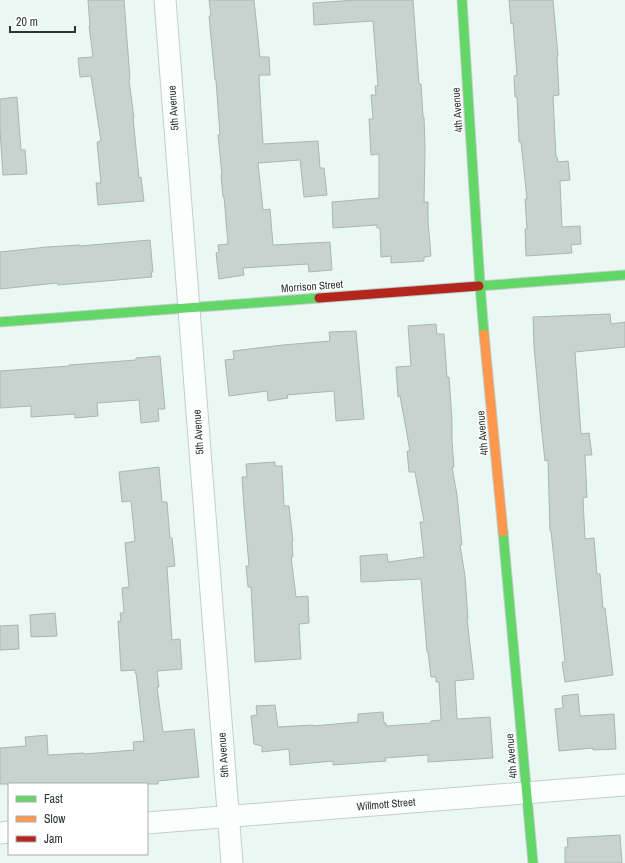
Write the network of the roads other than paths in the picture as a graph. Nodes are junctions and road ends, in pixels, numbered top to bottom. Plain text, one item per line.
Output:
1 (165, 0) edge
2 (462, 0) edge
3 (625, 275) edge
4 (480, 285) junction
5 (189, 308) junction
6 (0, 322) edge
7 (625, 785) edge
8 (526, 793) junction
9 (228, 817) junction
10 (148, 823) edge
11 (232, 863) edge
12 (533, 863) edge

1 - 5 street, 5th Avenue
2 - 4 street, 4th Avenue
3 - 4 street, Morrison Street
4 - 5 street, Morrison Street
4 - 8 street, 4th Avenue
5 - 6 street, Morrison Street
5 - 9 street, 5th Avenue
7 - 8 street, Willmott Street
8 - 9 street, Willmott Street
8 - 12 street, 4th Avenue
9 - 10 street, Willmott Street
9 - 11 street, 5th Avenue

